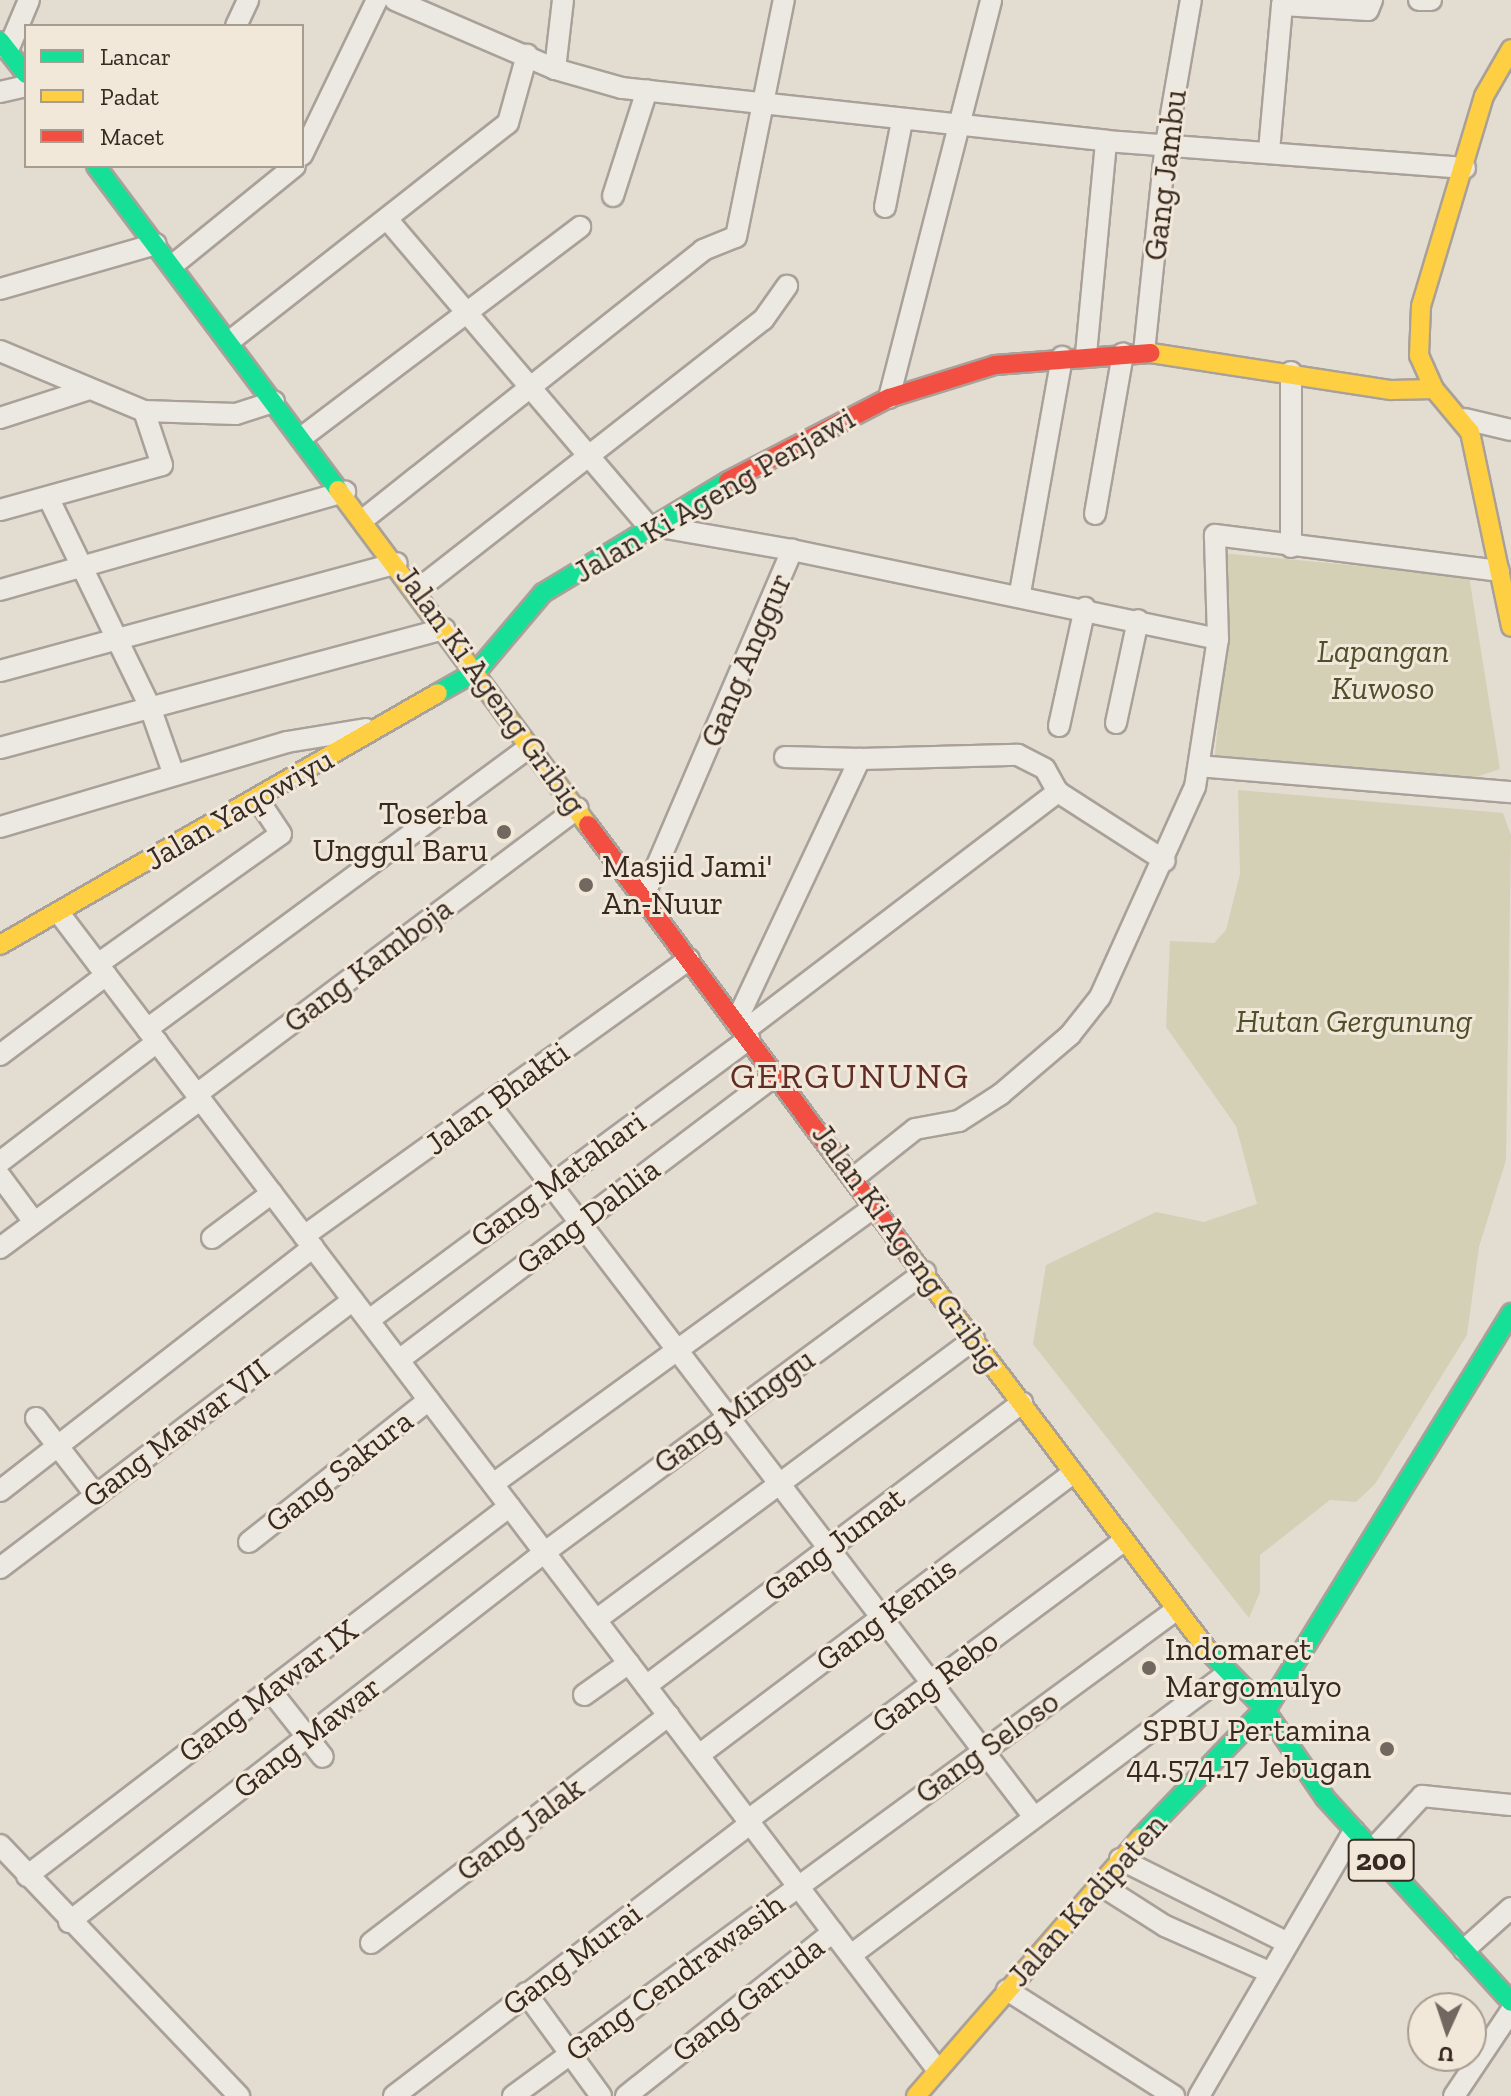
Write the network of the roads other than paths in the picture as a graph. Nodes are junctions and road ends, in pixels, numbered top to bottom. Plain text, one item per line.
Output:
1 (29, 0) edge
2 (248, 0) edge
3 (377, 0) edge
4 (395, 0) edge
5 (563, 0) edge
6 (784, 0) edge
7 (991, 0) edge
8 (1191, 0) edge
9 (1372, 0) edge
10 (1419, 0) edge
11 (1431, 0) edge
12 (1300, 1) edge
13 (1331, 2) edge
14 (237, 24) edge
15 (4, 46) edge
16 (1511, 49) edge
17 (527, 55) junction
18 (555, 69) junction
19 (24, 71) edge
20 (24, 86) edge
21 (647, 90) junction
22 (0, 92) edge
23 (761, 104) junction
24 (902, 121) junction
25 (955, 126) junction
26 (1106, 141) junction
27 (1166, 144) junction
28 (304, 151) edge
29 (1269, 151) junction
30 (98, 168) edge
31 (293, 168) edge
32 (1465, 168) junction
33 (613, 196) dead end
34 (885, 207) dead end
35 (387, 219) junction
36 (580, 227) dead end
37 (156, 244) junction
38 (173, 265) junction
39 (787, 286) dead end
40 (0, 289) edge
41 (467, 313) junction
42 (230, 341) junction
43 (0, 351) edge
44 (1133, 352) junction
45 (1086, 354) junction
46 (1062, 357) junction
47 (1291, 372) junction
48 (530, 388) junction
49 (89, 389) junction
50 (1434, 389) junction
51 (889, 398) junction
52 (274, 402) junction
53 (144, 411) junction
54 (0, 418) edge
55 (1465, 419) junction
56 (1511, 430) edge
57 (301, 438) junction
58 (587, 454) junction
59 (345, 492) junction
60 (48, 497) junction
61 (0, 510) edge
62 (1095, 514) dead end
63 (364, 519) junction
64 (652, 527) junction
65 (1291, 547) junction
66 (792, 550) junction
67 (397, 563) junction
68 (84, 566) junction
69 (1499, 571) junction
70 (0, 590) edge
71 (417, 590) junction
72 (1020, 593) junction
73 (1085, 608) junction
74 (1138, 620) junction
75 (1511, 627) edge
76 (444, 629) junction
77 (1218, 639) junction
78 (120, 640) junction
79 (0, 671) edge
80 (477, 671) junction
81 (150, 707) junction
82 (1116, 723) dead end
83 (1059, 726) dead end
84 (382, 727) junction
85 (529, 747) junction
86 (0, 748) edge
87 (785, 757) dead end
88 (860, 759) junction
89 (1199, 766) junction
90 (174, 775) junction
91 (1058, 792) junction
92 (1511, 792) edge
93 (257, 798) junction
94 (578, 808) junction
95 (0, 827) edge
96 (1165, 861) junction
97 (643, 898) junction
98 (59, 913) junction
99 (0, 945) edge
100 (689, 959) junction
101 (102, 970) junction
102 (743, 1031) junction
103 (152, 1036) junction
104 (0, 1055) edge
105 (777, 1074) junction
106 (199, 1096) junction
107 (490, 1105) junction
108 (0, 1162) edge
109 (0, 1176) edge
110 (856, 1176) junction
111 (551, 1183) junction
112 (272, 1193) junction
113 (877, 1205) junction
114 (580, 1221) junction
115 (34, 1222) junction
116 (212, 1238) dead end
117 (309, 1242) junction
118 (0, 1248) edge
119 (925, 1272) junction
120 (353, 1300) junction
121 (1511, 1313) edge
122 (369, 1320) junction
123 (974, 1339) junction
124 (681, 1351) junction
125 (399, 1360) junction
126 (429, 1400) junction
127 (1022, 1403) junction
128 (729, 1415) junction
129 (36, 1418) dead end
130 (59, 1446) junction
131 (1073, 1473) junction
132 (783, 1480) junction
133 (493, 1484) junction
134 (0, 1491) edge
135 (95, 1494) junction
136 (510, 1506) junction
137 (249, 1542) dead end
138 (1123, 1542) junction
139 (830, 1547) junction
140 (545, 1552) junction
141 (0, 1568) edge
142 (1176, 1610) junction
143 (881, 1619) junction
144 (596, 1620) junction
145 (629, 1663) junction
146 (1226, 1674) junction
147 (932, 1682) junction
148 (646, 1686) junction
149 (270, 1690) junction
150 (584, 1695) dead end
151 (1267, 1706) junction
152 (669, 1715) junction
153 (307, 1737) junction
154 (982, 1750) junction
155 (699, 1755) junction
156 (323, 1757) dead end
157 (1510, 1803) edge
158 (1034, 1817) junction
159 (749, 1822) junction
160 (1354, 1831) junction
161 (0, 1845) edge
162 (1372, 1850) junction
163 (1120, 1859) junction
164 (27, 1876) junction
165 (1099, 1884) junction
166 (798, 1886) junction
167 (1511, 1908) edge
168 (69, 1922) junction
169 (833, 1932) junction
170 (1286, 1942) junction
171 (371, 1943) dead end
172 (1464, 1950) junction
173 (851, 1955) junction
174 (1269, 1972) junction
175 (1007, 1990) junction
176 (526, 1993) junction
177 (1511, 2002) edge
178 (1511, 2011) edge
179 (571, 2054) junction
180 (936, 2068) junction
181 (239, 2096) edge
182 (394, 2096) edge
183 (513, 2096) edge
184 (601, 2096) edge
185 (626, 2096) edge
186 (916, 2096) edge
187 (1174, 2096) edge
188 (1199, 2096) edge
189 (1454, 2096) edge

1 - 15 street
2 - 14 street
3 - 28 street
4 - 17 street
5 - 18 street
6 - 23 street
7 - 25 street
8 - 27 street, Gang Jambu
9 - 13 street
10 - 11 street
12 - 13 street
12 - 29 street
15 - 19 main road
16 - 32 main road
17 - 18 street
17 - 35 street
18 - 21 street
20 - 22 street
21 - 23 street
21 - 33 street
23 - 24 street
23 - 48 street
24 - 25 street
24 - 34 street
25 - 26 street
25 - 51 street
26 - 27 street
26 - 45 street
27 - 29 street
27 - 44 street, Gang Jambu
29 - 32 street
30 - 37 main road, Jalan Ki Ageng Gribig / 200
31 - 38 street
32 - 50 main road
35 - 41 street
35 - 42 street
36 - 41 street
37 - 38 main road, Jalan Ki Ageng Gribig / 200
37 - 40 street
38 - 42 main road, Jalan Ki Ageng Gribig / 200
39 - 58 street
41 - 48 street
41 - 57 street
42 - 52 main road, Jalan Ki Ageng Gribig / 200
43 - 49 street
44 - 45 main road, Jalan Ki Ageng Penjawi
44 - 47 main road, Jalan Ki Ageng Penjawi
44 - 62 street, Gang Jambu
45 - 46 main road, Jalan Ki Ageng Penjawi
46 - 51 main road, Jalan Ki Ageng Penjawi
46 - 72 street
47 - 50 main road, Jalan Ki Ageng Penjawi
47 - 65 street
48 - 58 street
48 - 63 street
49 - 53 street
49 - 54 street
50 - 55 main road
51 - 64 main road, Jalan Ki Ageng Penjawi
52 - 53 street
52 - 57 main road, Jalan Ki Ageng Gribig / 200
53 - 60 street
55 - 56 street
55 - 69 main road
57 - 59 main road, Jalan Ki Ageng Gribig / 200
58 - 64 street
58 - 71 street
59 - 63 main road, Jalan Ki Ageng Gribig / 200
59 - 68 street
60 - 61 street
60 - 68 street
63 - 67 main road, Jalan Ki Ageng Gribig / 200
64 - 66 street, Gang Anggur
64 - 80 main road, Jalan Ki Ageng Penjawi
65 - 69 street
65 - 77 street
66 - 72 street
66 - 97 street, Gang Anggur
67 - 71 main road, Jalan Ki Ageng Gribig / 200
67 - 78 street
68 - 70 street
68 - 78 street
69 - 75 main road
71 - 76 main road, Jalan Ki Ageng Gribig / 200
72 - 73 street
73 - 74 street
73 - 83 street
74 - 77 street
74 - 82 street
76 - 80 main road, Jalan Ki Ageng Gribig / 200
76 - 81 street
77 - 89 street
78 - 79 street
78 - 81 street
80 - 84 main road, Jalan Yaqowiyu
80 - 85 main road, Jalan Ki Ageng Gribig / 200
81 - 86 street
81 - 90 street
84 - 90 street
84 - 93 main road, Jalan Yaqowiyu
85 - 94 main road, Jalan Ki Ageng Gribig / 200
85 - 103 street
87 - 88 street
88 - 91 street
88 - 102 street
89 - 92 street
89 - 96 street
90 - 95 street
91 - 96 street
91 - 102 street, Gang Matahari
93 - 98 main road, Jalan Yaqowiyu
93 - 101 street
94 - 97 main road, Jalan Ki Ageng Gribig / 200
94 - 106 street, Gang Kamboja
96 - 110 street
97 - 100 main road, Jalan Ki Ageng Gribig / 200
98 - 99 main road, Jalan Yaqowiyu
98 - 101 street
100 - 102 main road, Jalan Ki Ageng Gribig / 200
100 - 107 street, Jalan Bhakti
101 - 103 street
101 - 104 street
102 - 105 main road, Jalan Ki Ageng Gribig / 200
102 - 111 street, Gang Matahari
103 - 106 street
103 - 108 street
105 - 110 main road, Jalan Ki Ageng Gribig / 200
105 - 114 street, Gang Dahlia
106 - 112 street
106 - 115 street, Gang Kamboja
107 - 111 street
107 - 117 street, Jalan Bhakti
109 - 115 street
110 - 113 main road, Jalan Ki Ageng Gribig / 200
111 - 114 street
111 - 122 street, Gang Matahari
112 - 116 street
112 - 117 street
113 - 119 main road, Jalan Ki Ageng Gribig / 200
113 - 124 street
114 - 124 street
114 - 125 street, Gang Dahlia
115 - 118 street, Gang Kamboja
117 - 120 street
117 - 130 street, Jalan Bhakti
119 - 123 main road, Jalan Ki Ageng Gribig / 200
119 - 128 street, Gang Minggu
120 - 122 street
120 - 135 street, Gang Mawar VII
121 - 151 main road, Jalan Kadipaten
122 - 125 street
123 - 127 main road, Jalan Ki Ageng Gribig / 200
123 - 132 street
124 - 128 street
124 - 133 street
125 - 126 street
126 - 133 street
126 - 137 street, Gang Sakura
127 - 131 main road, Jalan Ki Ageng Gribig / 200
127 - 139 street, Gang Jumat
128 - 132 street
128 - 140 street, Gang Minggu
129 - 130 street
130 - 134 street, Jalan Bhakti
130 - 135 street
131 - 138 main road, Jalan Ki Ageng Gribig / 200
131 - 143 street, Gang Kemis
132 - 139 street
132 - 144 street
133 - 136 street
135 - 141 street, Gang Mawar VII
136 - 140 street
136 - 149 street, Gang Mawar IX
138 - 142 main road, Jalan Ki Ageng Gribig / 200
138 - 147 street, Gang Rebo
139 - 143 street
139 - 148 street, Gang Jumat
140 - 144 street
140 - 153 street, Gang Mawar
142 - 146 main road, Jalan Ki Ageng Gribig / 200
142 - 154 street, Gang Seloso
143 - 147 street
143 - 155 street, Gang Kemis
144 - 145 street
145 - 148 street
145 - 150 street
146 - 151 main road, Jalan Ki Ageng Gribig / 200
146 - 158 street
147 - 154 street
147 - 159 street, Gang Rebo
148 - 152 street
149 - 153 street
149 - 164 street, Gang Mawar IX
151 - 160 main road, Jalan Ki Ageng Gribig / 200
151 - 163 main road, Jalan Kadipaten
152 - 155 street
152 - 171 street, Gang Jalak
153 - 156 street
153 - 168 street, Gang Mawar
154 - 158 street
154 - 166 street, Gang Seloso
155 - 159 street
157 - 162 street
158 - 173 street
159 - 166 street
159 - 176 street, Gang Murai
160 - 162 main road, Jalan Ki Ageng Gribig / 200
160 - 170 street
161 - 164 street
162 - 172 main road, Jalan Ki Ageng Gribig / 200
163 - 165 main road, Jalan Kadipaten
163 - 170 street
164 - 168 street
165 - 174 street
165 - 175 main road, Jalan Kadipaten
166 - 169 street
166 - 179 street, Gang Cendrawasih
167 - 172 street
168 - 181 street
169 - 173 street
169 - 185 street, Gang Garuda
170 - 174 street
172 - 177 main road, Jalan Ki Ageng Gribig / 200
173 - 180 street
174 - 188 street
175 - 180 main road, Jalan Kadipaten
175 - 187 street
176 - 179 street
176 - 182 street, Gang Murai
178 - 189 street
179 - 183 street, Gang Cendrawasih
179 - 184 street
180 - 186 main road, Jalan Kadipaten

